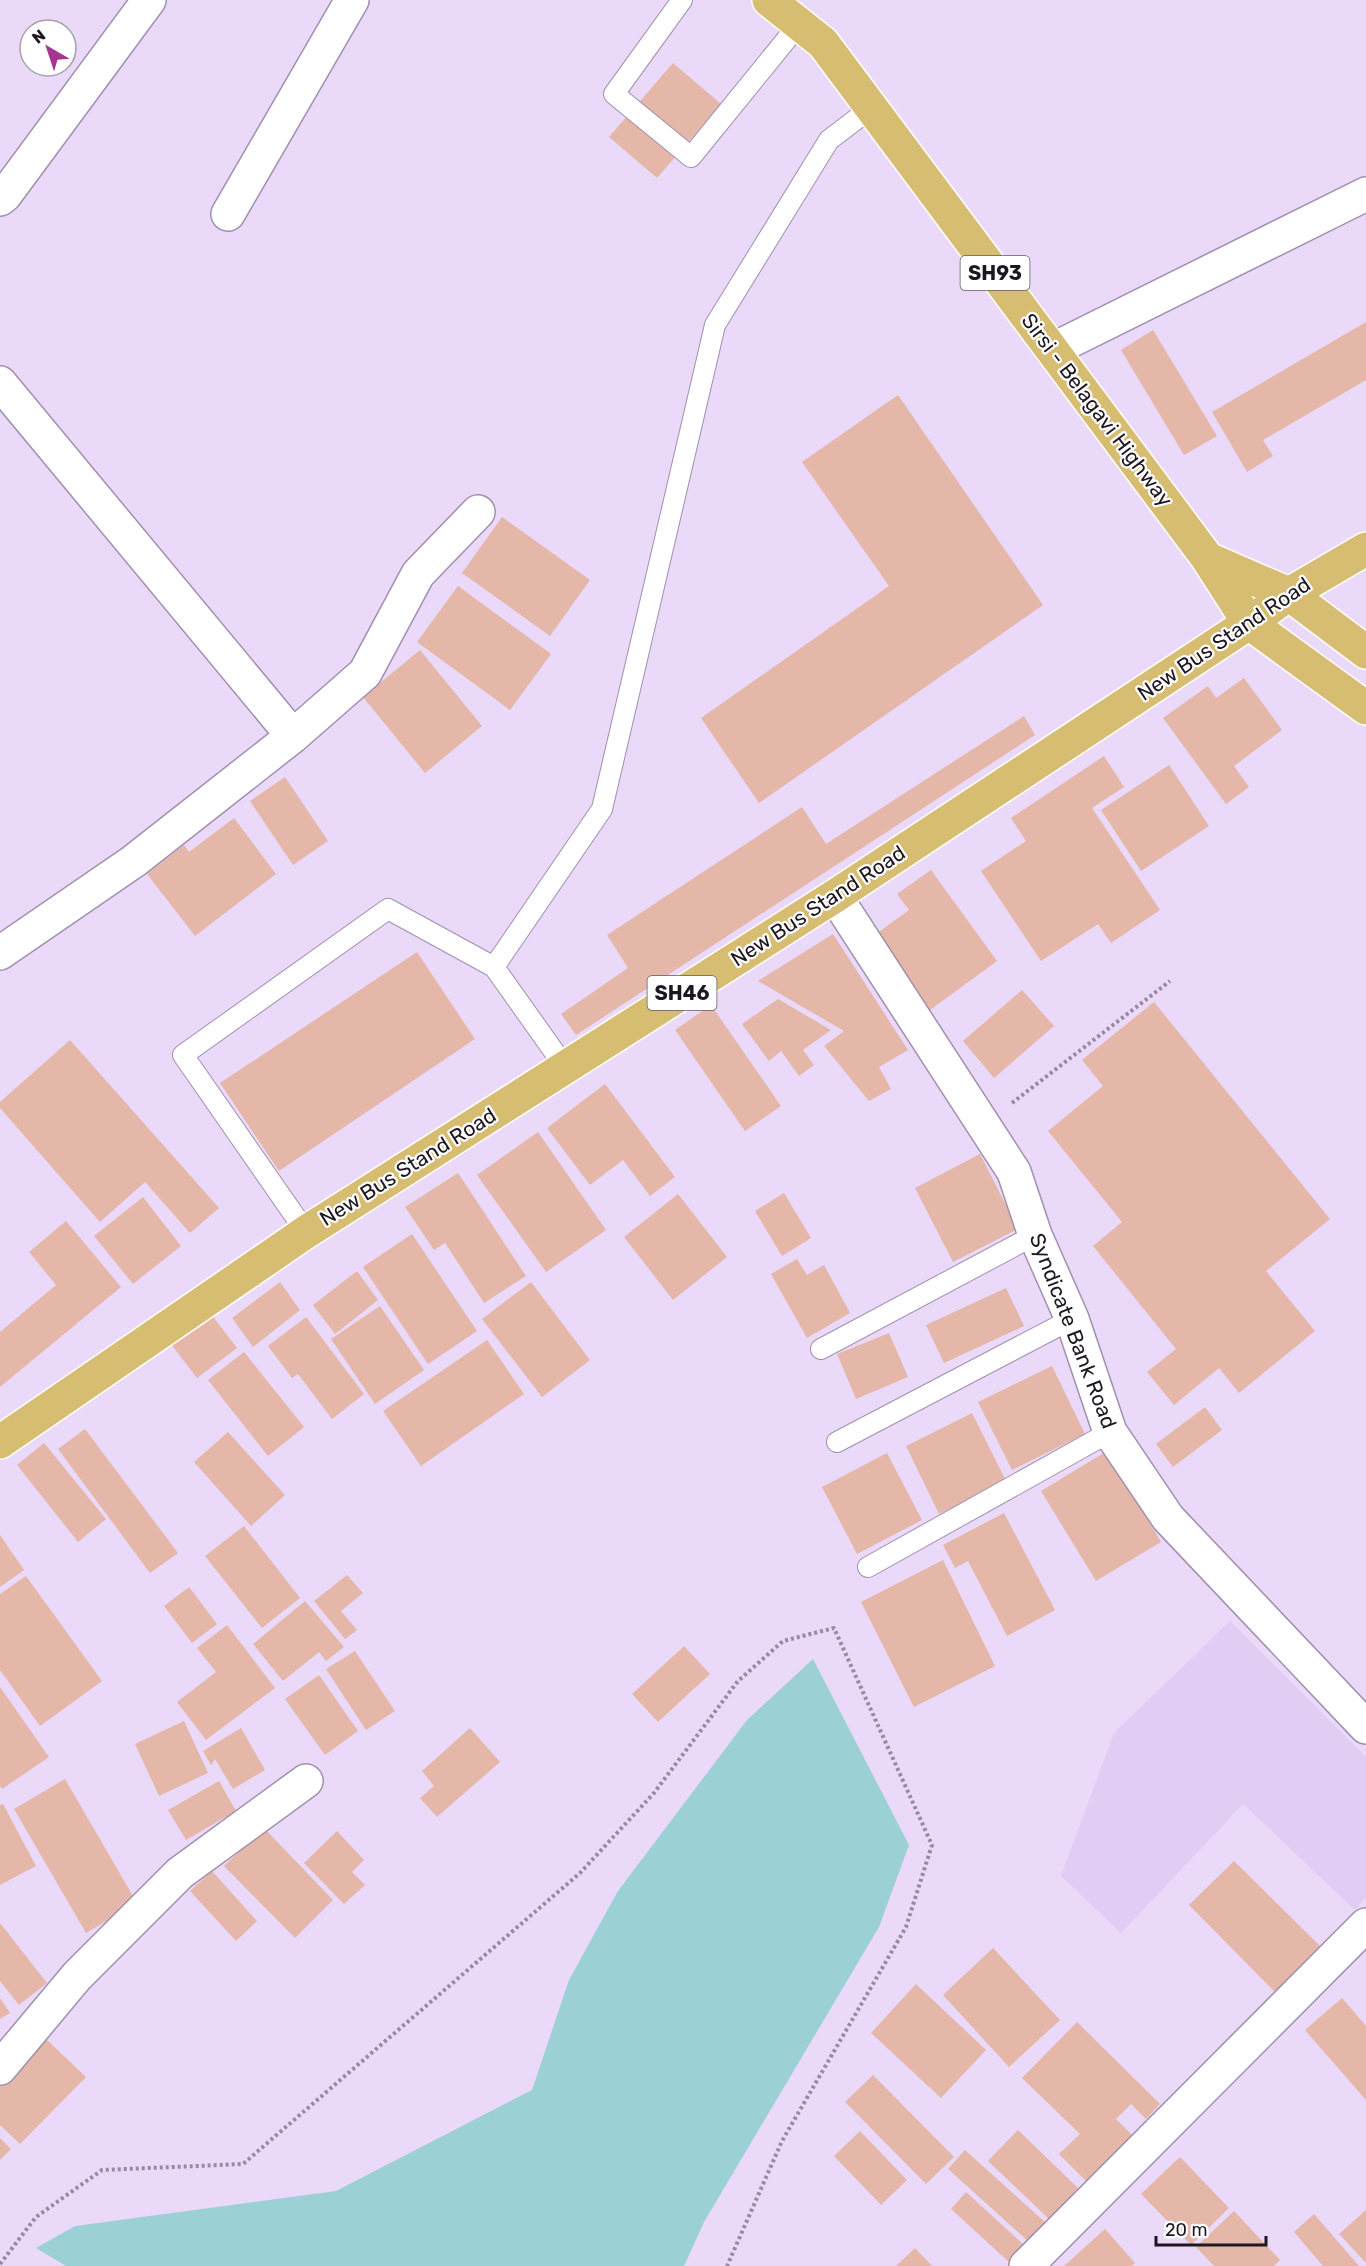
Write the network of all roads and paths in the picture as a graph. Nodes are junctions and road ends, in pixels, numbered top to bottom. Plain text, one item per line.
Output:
1 (149, 0) edge
2 (352, 0) edge
3 (682, 0) edge
4 (788, 9) edge
5 (871, 108) junction
6 (1366, 194) edge
7 (0, 199) edge
8 (228, 214) dead end
9 (1052, 350) junction
10 (0, 382) edge
11 (478, 512) dead end
12 (1366, 549) edge
13 (1208, 559) junction
14 (1289, 594) junction
15 (1249, 623) junction
16 (1366, 652) edge
17 (1366, 708) edge
18 (293, 736) junction
19 (835, 896) junction
20 (0, 953) edge
21 (494, 967) junction
22 (1170, 981) dead end
23 (565, 1067) junction
24 (983, 1126) junction
25 (306, 1232) junction
26 (1035, 1235) junction
27 (1072, 1319) junction
28 (821, 1349) dead end
29 (1110, 1432) junction
30 (0, 1442) edge
31 (837, 1442) dead end
32 (868, 1567) dead end
33 (1366, 1727) edge
34 (306, 1781) dead end
35 (1366, 1925) edge
36 (0, 2068) edge
37 (0, 2264) edge
38 (727, 2266) edge
39 (1026, 2266) edge

1 - 7 street
2 - 8 street
3 - 4 lane
4 - 5 main road, Sirsi - Belagavi Highway / SH93
5 - 9 main road, Sirsi - Belagavi Highway / SH93
5 - 21 lane
6 - 9 street
9 - 13 main road, Sirsi - Belagavi Highway / SH93
10 - 18 street
11 - 18 street
12 - 14 main road, New Bus Stand Road / SH46
13 - 14 main road, Sirsi - Belagavi Highway / SH93
13 - 15 main road, SH93
14 - 15 main road, New Bus Stand Road / SH46
14 - 16 main road, SH93
15 - 17 main road, SH93
15 - 19 main road, New Bus Stand Road / SH46
18 - 20 street
19 - 23 main road, New Bus Stand Road / SH46
19 - 24 street, Syndicate Bank Road
21 - 23 lane
21 - 25 lane
22 - 24 path
23 - 25 main road, New Bus Stand Road / SH46
24 - 26 street, Syndicate Bank Road
25 - 30 main road, New Bus Stand Road / SH46
26 - 27 street, Syndicate Bank Road
26 - 28 lane
27 - 29 street, Syndicate Bank Road
27 - 31 lane
29 - 32 lane
29 - 33 street, Syndicate Bank Road
34 - 36 street
35 - 39 street
37 - 38 path

